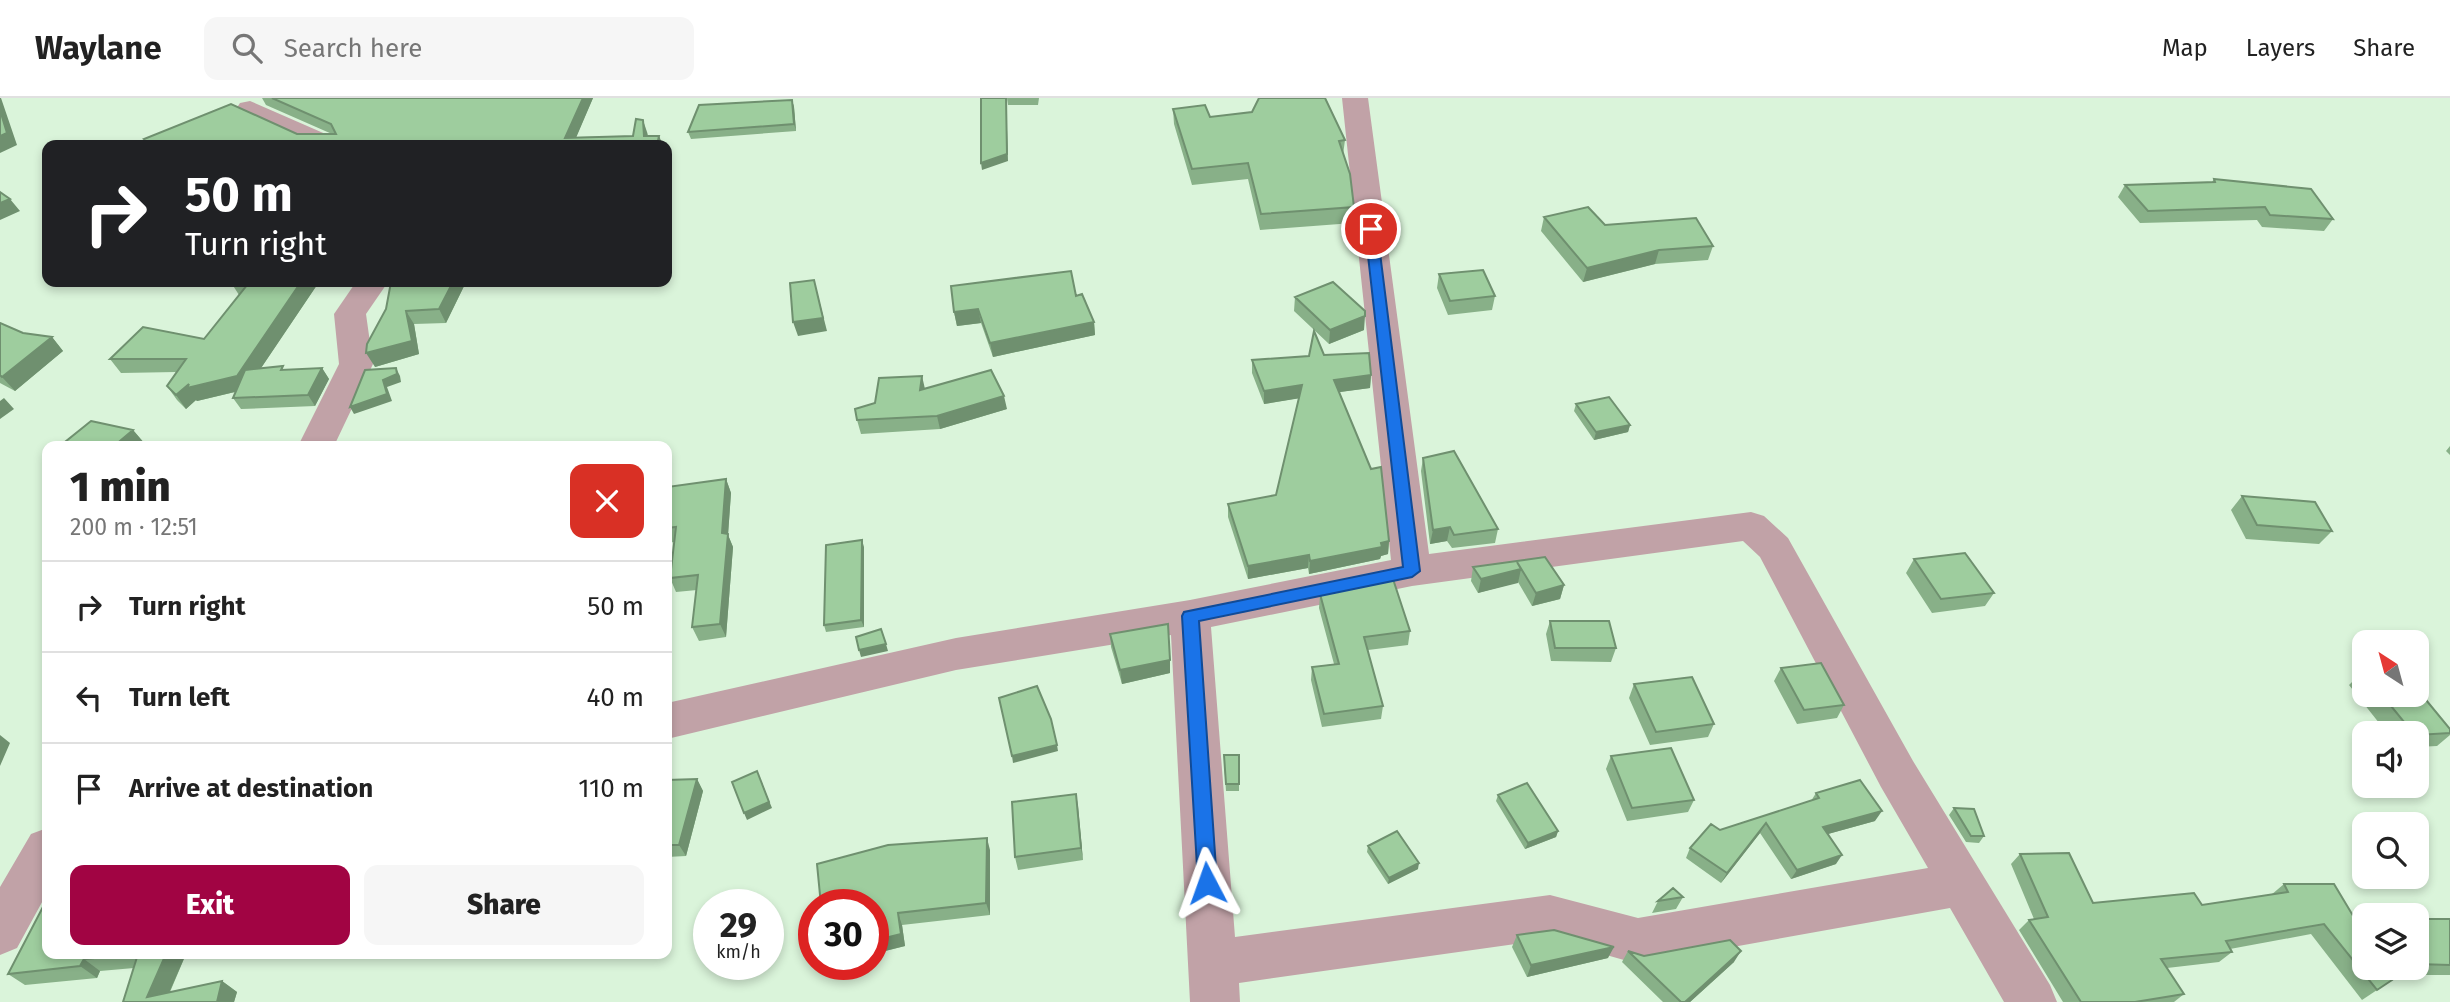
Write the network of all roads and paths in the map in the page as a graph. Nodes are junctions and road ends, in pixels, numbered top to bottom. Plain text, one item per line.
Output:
1 (1355, 98) edge
2 (250, 109) edge
3 (316, 140) edge
4 (369, 287) edge
5 (318, 441) edge
6 (1412, 571) junction
7 (1190, 616) junction
8 (672, 720) edge
9 (42, 858) edge
10 (1962, 884) junction
11 (0, 932) edge
12 (1214, 983) edge
13 (2032, 1002) edge

1 - 6 street
2 - 3 street
4 - 5 street
6 - 7 street
6 - 10 street
7 - 8 street
7 - 12 street
9 - 11 street
10 - 12 street
10 - 13 street

